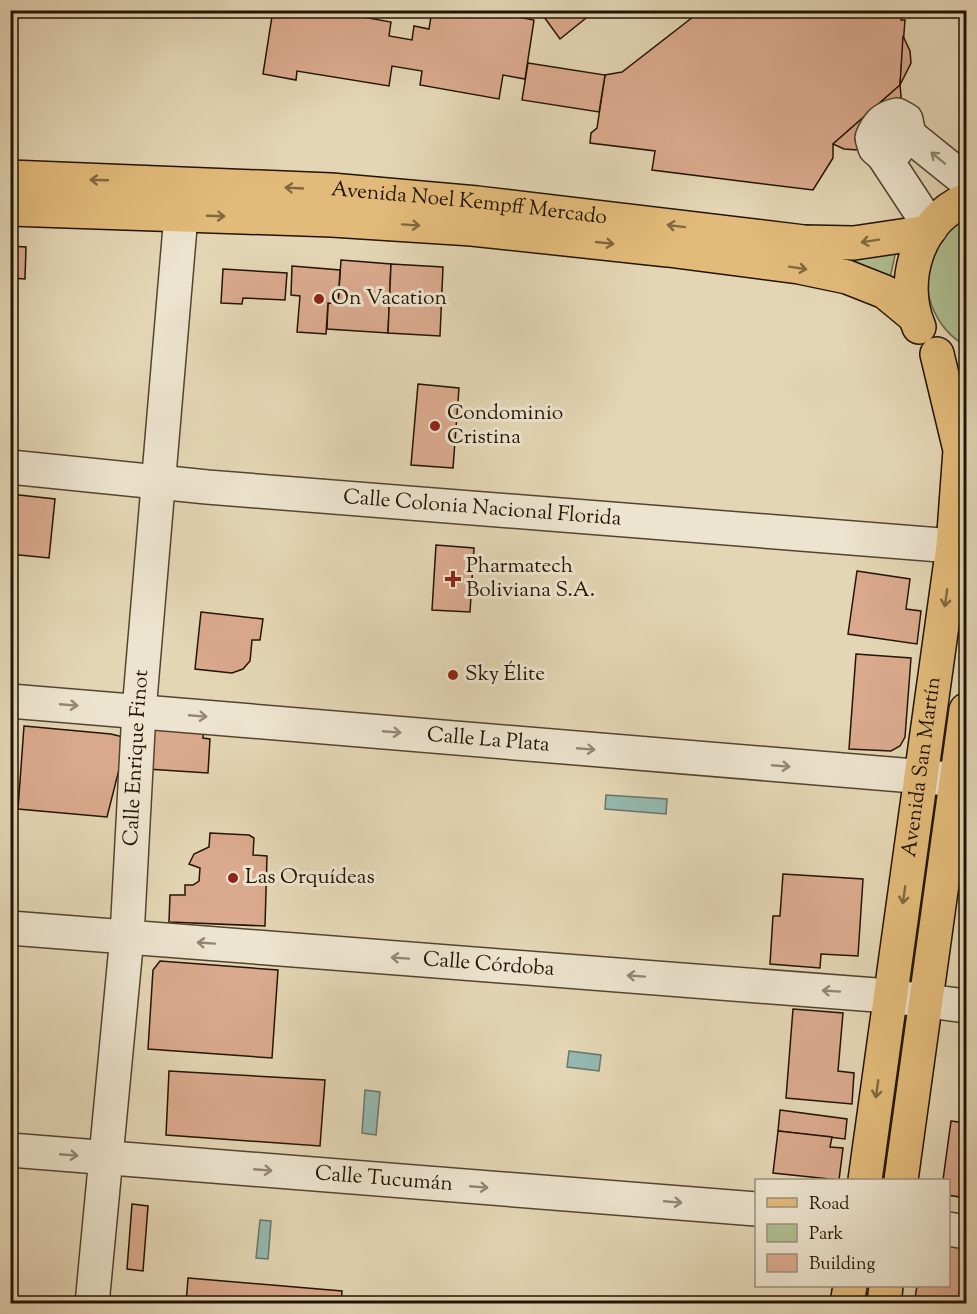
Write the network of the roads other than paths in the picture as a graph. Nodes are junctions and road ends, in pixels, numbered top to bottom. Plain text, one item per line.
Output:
1 (10, 177) edge
2 (964, 193) edge
3 (10, 209) edge
4 (181, 214) junction
5 (929, 230) junction
6 (914, 316) junction
7 (937, 354) junction
8 (966, 374) edge
9 (10, 467) edge
10 (160, 482) junction
11 (953, 546) junction
12 (10, 700) edge
13 (966, 710) edge
14 (140, 711) junction
15 (921, 777) junction
16 (962, 781) edge
17 (10, 928) edge
18 (128, 936) junction
19 (889, 996) junction
20 (925, 1000) junction
21 (966, 1006) edge
22 (10, 1150) edge
23 (106, 1158) junction
24 (865, 1179) edge
25 (901, 1179) edge
26 (755, 1209) edge
27 (950, 1229) edge
28 (966, 1232) edge
29 (850, 1287) edge
30 (886, 1287) edge
31 (92, 1304) edge
32 (847, 1304) edge
33 (884, 1304) edge

5 -> 1 main road, Avenida Noel Kempff Mercado
2 - 5 main road
2 -> 5 street
3 - 4 main road, Avenida Noel Kempff Mercado
4 -> 6 main road, Avenida Noel Kempff Mercado
4 - 10 street, Calle Enrique Finot
5 - 6 main road
6 - 7 main road
7 - 8 main road
7 - 11 main road, Avenida San Martín
9 - 10 street, Calle Colonia Nacional Florida
10 - 11 street, Calle Colonia Nacional Florida
10 - 14 street, Calle Enrique Finot
11 -> 15 main road, Avenida San Martín
12 -> 14 street, Calle La Plata
13 - 16 main road, Avenida San Martín
14 -> 15 street, Calle La Plata
14 - 18 street, Calle Enrique Finot
15 - 16 street, Calle La Plata
15 -> 19 main road, Avenida San Martín
16 - 20 main road, Avenida San Martín
17 - 18 street, Calle Córdoba
19 -> 18 street, Calle Córdoba
18 - 23 street, Calle Enrique Finot
19 - 20 street, Calle Córdoba
19 -> 24 main road, Avenida San Martín
20 - 21 street, Calle Córdoba
20 - 25 main road, Avenida San Martín
22 -> 23 street, Calle Tucumán
23 -> 26 street, Calle Tucumán
23 - 31 street, Calle Enrique Finot
27 - 28 street
29 - 32 main road
30 - 33 main road

